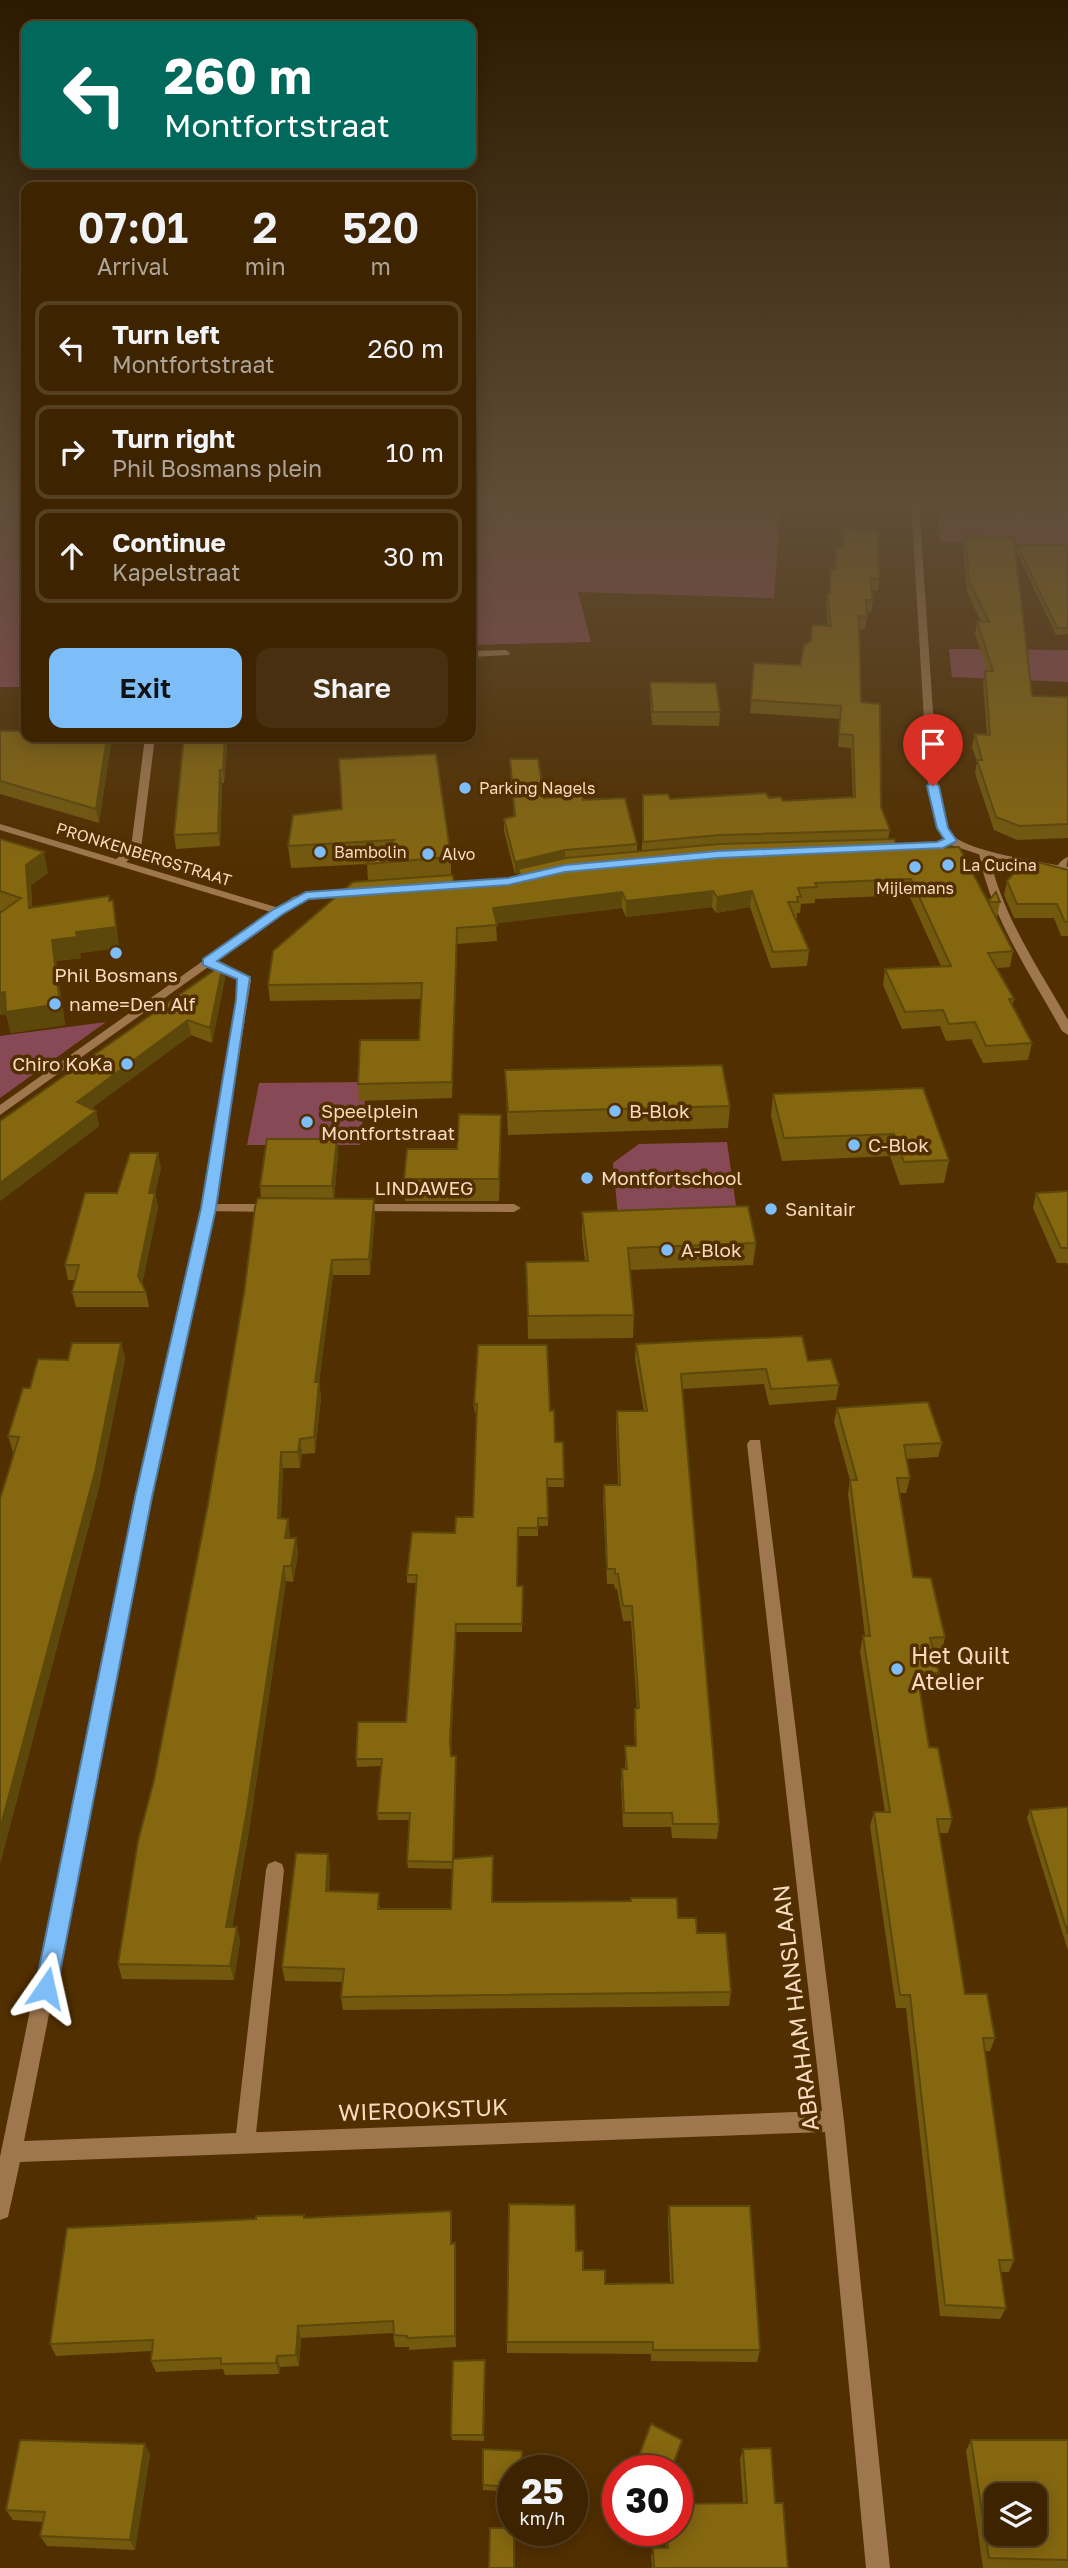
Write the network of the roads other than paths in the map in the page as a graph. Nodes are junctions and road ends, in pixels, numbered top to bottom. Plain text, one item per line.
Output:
1 (923, 623) edge
2 (506, 653) dead end
3 (476, 654) edge
4 (149, 742) edge
5 (0, 827) edge
6 (951, 841) junction
7 (864, 850) edge
8 (984, 853) junction
9 (117, 863) junction
10 (1066, 866) edge
11 (369, 891) edge
12 (278, 911) junction
13 (208, 962) junction
14 (1068, 1031) edge
15 (0, 1111) edge
16 (208, 1208) junction
17 (292, 1208) edge
18 (347, 1208) edge
19 (514, 1208) dead end
20 (755, 1444) dead end
21 (275, 1870) dead end
22 (834, 2121) junction
23 (245, 2143) junction
24 (14, 2152) junction
25 (0, 2209) edge
26 (878, 2568) edge

1 - 6 street
2 - 3 street
4 - 9 street
5 - 9 street, PRONKENBERGSTRAAT
6 - 7 street
6 - 8 street
8 - 10 street
8 - 14 street
9 - 12 street, PRONKENBERGSTRAAT
11 - 12 street
12 - 13 street
13 - 15 street
13 - 16 street
16 - 17 street
16 - 24 street
18 - 19 street, LINDAWEG
20 - 22 street, ABRAHAM HANSLAAN
21 - 23 street
22 - 23 street, WIEROOKSTUK
22 - 26 street, ABRAHAM HANSLAAN
23 - 24 street, WIEROOKSTUK
24 - 25 street

